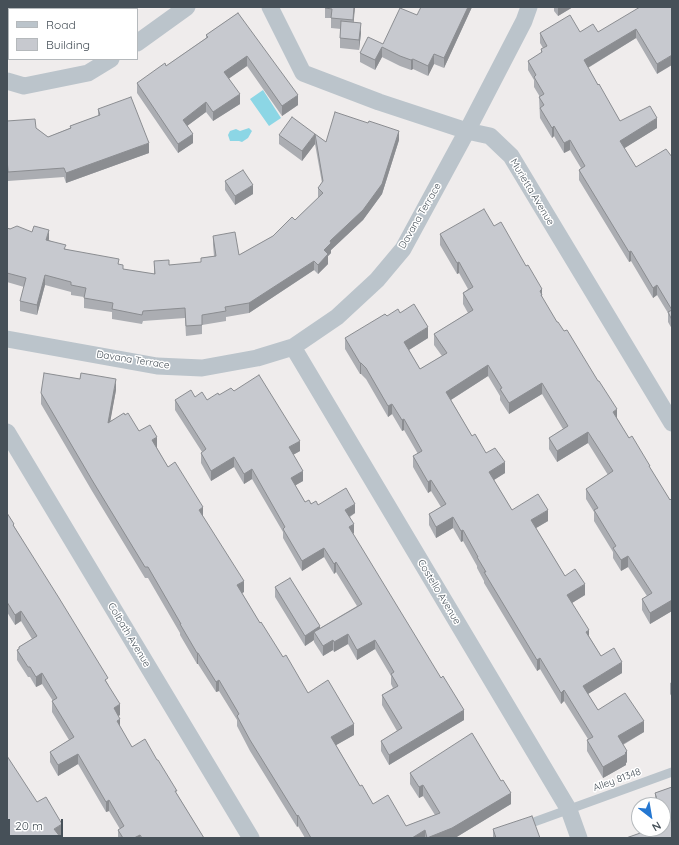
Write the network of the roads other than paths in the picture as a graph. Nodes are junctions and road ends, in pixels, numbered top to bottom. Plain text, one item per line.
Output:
1 (187, 7) edge
2 (270, 7) edge
3 (529, 7) edge
4 (138, 42) edge
5 (109, 60) edge
6 (7, 80) edge
7 (468, 131) junction
8 (7, 339) edge
9 (293, 347) junction
10 (672, 423) edge
11 (7, 432) edge
12 (672, 772) edge
13 (569, 810) junction
14 (512, 830) edge
15 (251, 838) edge
16 (579, 838) edge

1 - 4 street
2 - 7 street, Murietta Avenue
3 - 7 street, Davana Terrace
5 - 6 street
7 - 9 street, Davana Terrace
7 - 10 street, Murietta Avenue
8 - 9 street, Davana Terrace
9 - 13 street, Costello Avenue
11 - 15 street, Colbath Avenue
12 - 13 lane, Alley 81348
13 - 14 lane, Alley 81348
13 - 16 street, Costello Avenue

